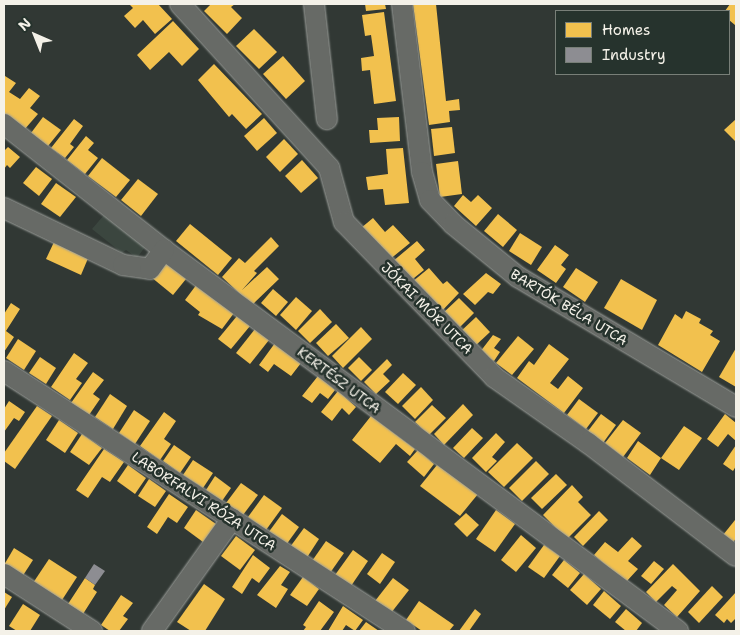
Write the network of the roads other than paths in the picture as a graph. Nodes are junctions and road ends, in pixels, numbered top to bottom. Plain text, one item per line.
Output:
1 (180, 4) edge
2 (314, 4) edge
3 (402, 4) edge
4 (327, 119) dead end
5 (4, 124) edge
6 (4, 208) edge
7 (164, 250) junction
8 (4, 371) edge
9 (736, 407) edge
10 (232, 519) junction
11 (736, 556) edge
12 (4, 574) edge
13 (92, 631) edge
14 (152, 631) edge
15 (404, 631) edge
16 (678, 631) edge

1 - 11 street, JÓKAI MÓR UTCA
2 - 4 street
3 - 9 street, BARTÓK BÉLA UTCA
5 - 7 street, KERTÉSZ UTCA
6 - 7 street
7 - 16 street, KERTÉSZ UTCA
8 - 10 street, LABORFALVI RÓZA UTCA
10 - 14 street
10 - 15 street, LABORFALVI RÓZA UTCA
12 - 13 street

